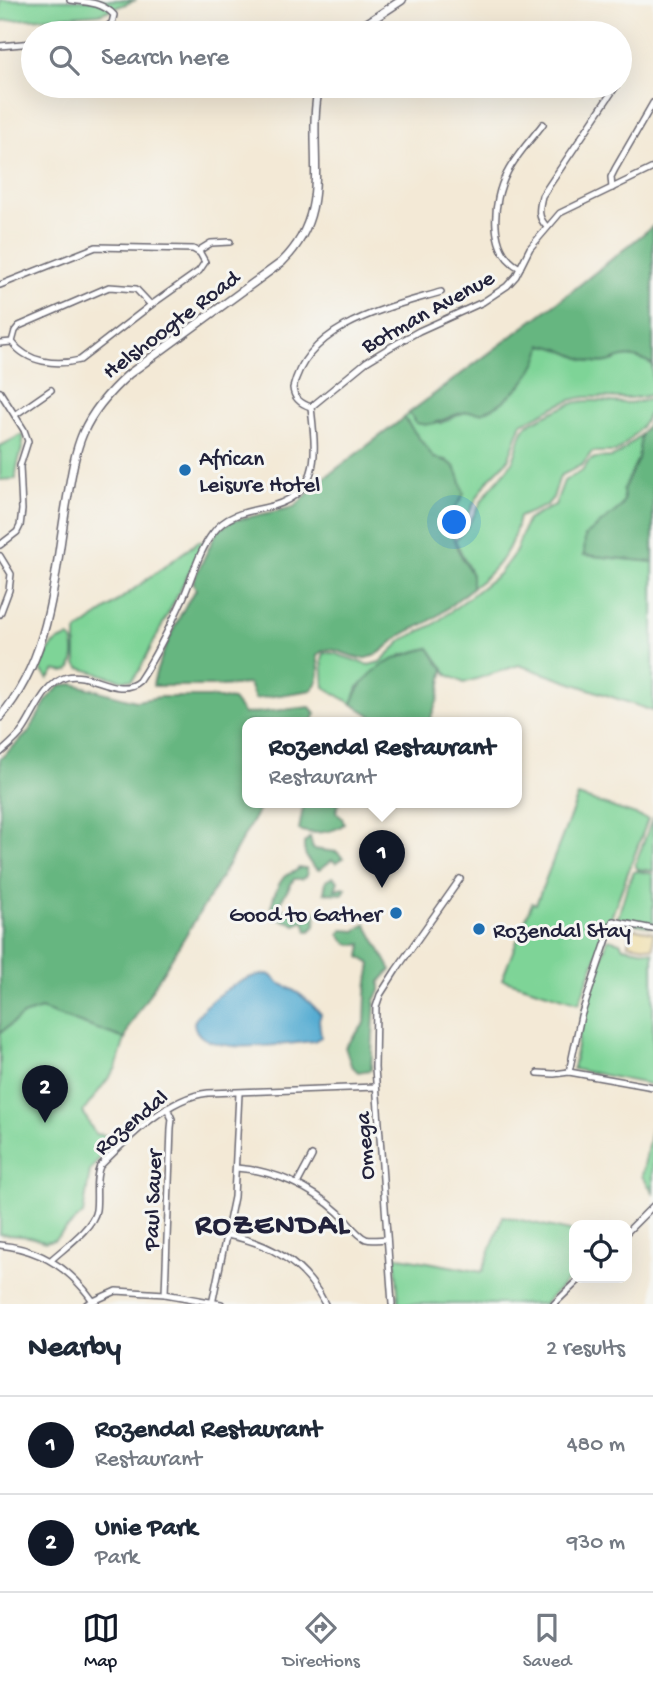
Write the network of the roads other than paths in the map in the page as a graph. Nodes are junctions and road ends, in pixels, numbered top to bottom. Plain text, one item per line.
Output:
1 (70, 0) edge
2 (402, 0) edge
3 (112, 21) edge
4 (370, 21) edge
5 (21, 44) edge
6 (0, 46) edge
7 (318, 98) edge
8 (608, 98) edge
9 (653, 103) edge
10 (543, 124) dead end
11 (653, 168) edge
12 (612, 188) junction
13 (547, 227) junction
14 (230, 242) dead end
15 (198, 251) junction
16 (520, 268) junction
17 (0, 285) edge
18 (440, 292) dead end
19 (150, 305) junction
20 (12, 342) junction
21 (0, 343) edge
22 (51, 390) dead end
23 (0, 391) edge
24 (311, 407) junction
25 (15, 415) junction
26 (0, 545) edge
27 (0, 556) edge
28 (0, 614) edge
29 (0, 717) edge
30 (0, 753) edge
31 (460, 879) dead end
32 (653, 929) edge
33 (569, 1072) junction
34 (538, 1073) dead end
35 (376, 1087) junction
36 (653, 1087) edge
37 (239, 1093) junction
38 (167, 1108) junction
39 (312, 1156) dead end
40 (236, 1168) junction
41 (297, 1184) junction
42 (653, 1206) edge
43 (632, 1227) edge
44 (227, 1235) junction
45 (387, 1239) junction
46 (0, 1245) edge
47 (51, 1260) junction
48 (576, 1283) edge
49 (165, 1294) junction
50 (92, 1303) edge
51 (212, 1303) edge
52 (221, 1304) edge
53 (325, 1304) edge
54 (392, 1304) edge
55 (554, 1304) edge

1 - 3 street
2 - 4 main road
5 - 6 street
7 - 29 main road, Helshoogte Road
8 - 13 street
9 - 12 street
10 - 16 street
11 - 12 street, Botman Avenue
12 - 13 street, Botman Avenue
13 - 16 street, Botman Avenue
14 - 15 street
15 - 17 street
15 - 19 street
16 - 24 street, Botman Avenue
18 - 24 street
19 - 20 street
19 - 20 street
20 - 21 street
22 - 25 street
23 - 25 street
24 - 30 street
25 - 26 street
27 - 28 street
31 - 35 street, Omega
32 - 33 street
33 - 34 street
33 - 36 street
35 - 37 street, Rozendal
35 - 45 street, Omega
37 - 38 street, Rozendal
37 - 40 street
38 - 47 street, Rozendal
38 - 49 street, Paul Sauer
39 - 41 street
40 - 41 street
40 - 44 street
41 - 45 street
42 - 43 street
44 - 51 street
44 - 53 street
45 - 54 street, Omega
46 - 47 street
47 - 50 street
48 - 55 street
49 - 50 street
49 - 51 street
51 - 52 street

